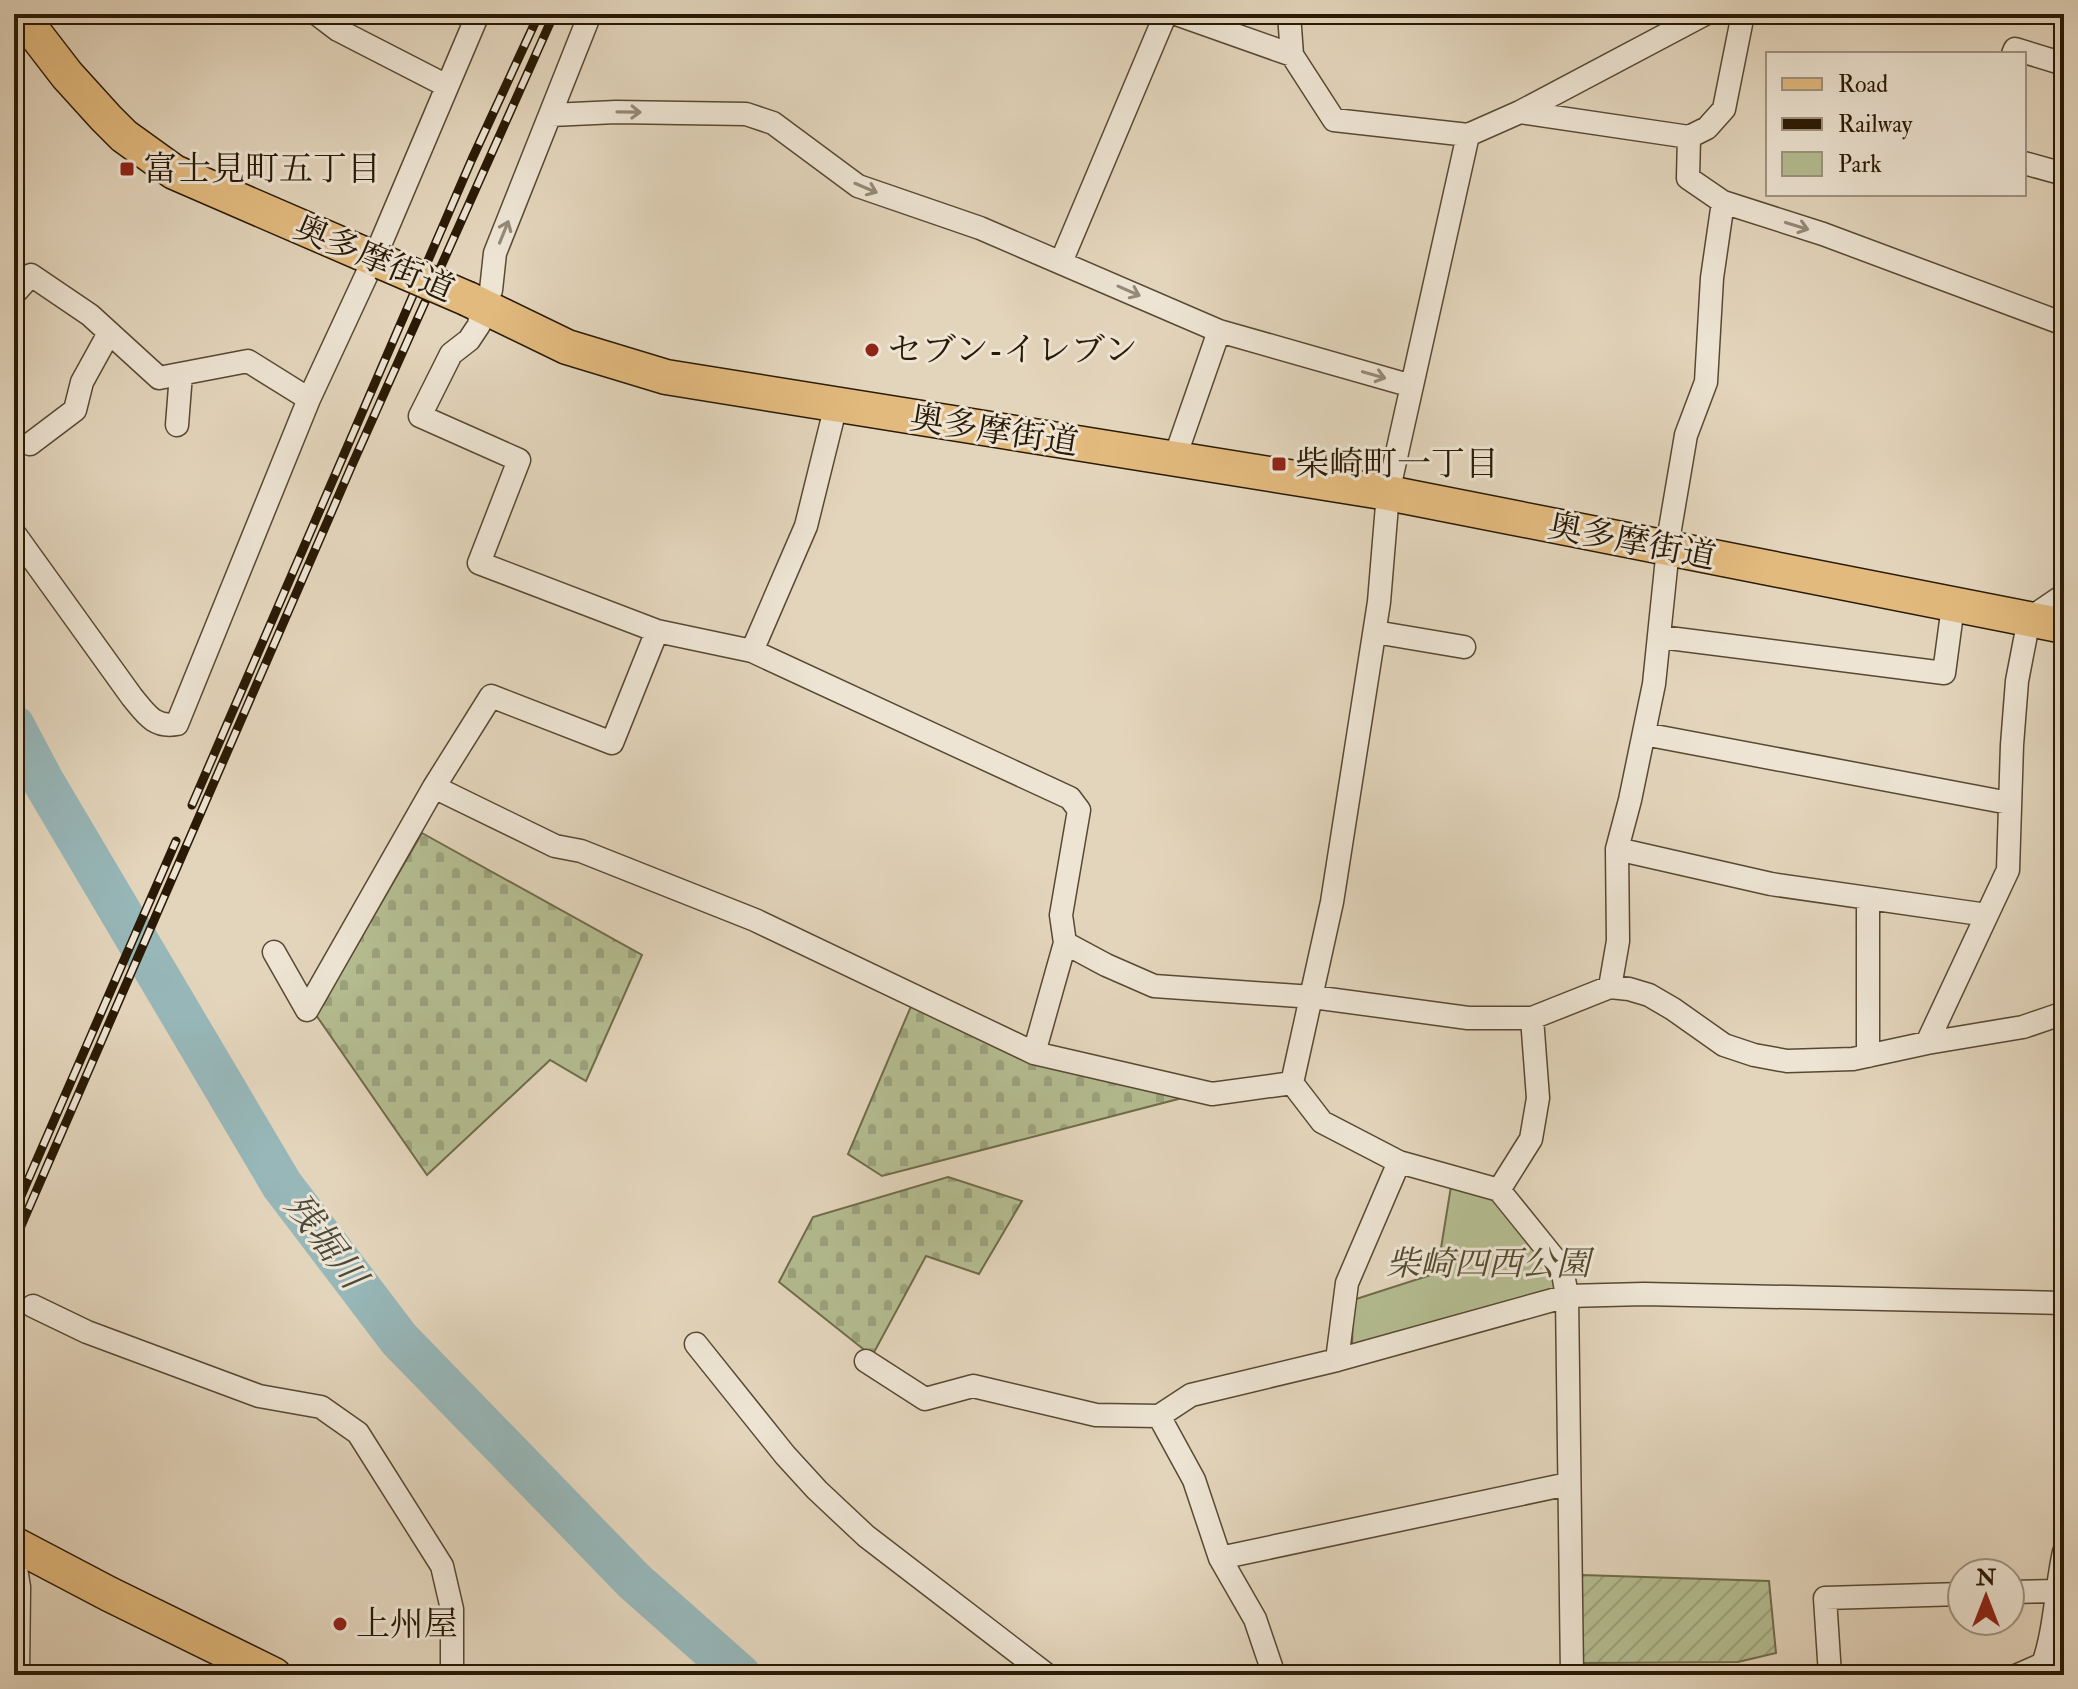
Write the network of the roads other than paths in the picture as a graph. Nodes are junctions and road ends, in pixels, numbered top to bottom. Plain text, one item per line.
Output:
1 (20, 14) edge
2 (317, 14) edge
3 (478, 14) edge
4 (590, 14) edge
5 (1289, 14) edge
6 (1705, 14) edge
7 (1743, 14) edge
8 (1166, 15) edge
9 (2026, 52) edge
10 (1292, 55) junction
11 (2064, 64) edge
12 (447, 86) junction
13 (1520, 112) junction
14 (551, 115) junction
15 (1468, 135) junction
16 (1689, 137) junction
17 (2026, 164) edge
18 (2064, 174) edge
19 (1723, 202) junction
20 (1057, 259) junction
21 (378, 260) junction
22 (14, 294) edge
23 (475, 302) junction
24 (2064, 324) edge
25 (1219, 331) junction
26 (109, 333) junction
27 (181, 374) junction
28 (1412, 386) junction
29 (309, 399) junction
30 (836, 405) junction
31 (177, 425) dead end
32 (30, 444) dead end
33 (1174, 460) junction
34 (1388, 493) junction
35 (14, 533) edge
36 (1669, 550) junction
37 (2064, 595) edge
38 (1953, 606) junction
39 (2029, 619) junction
40 (2064, 626) edge
41 (657, 631) junction
42 (1375, 632) junction
43 (1661, 637) junction
44 (1464, 647) dead end
45 (752, 651) junction
46 (1644, 734) junction
47 (434, 787) junction
48 (2009, 803) junction
49 (1617, 849) junction
50 (1868, 898) junction
51 (1987, 915) junction
52 (1065, 943) junction
53 (274, 952) dead end
54 (1610, 987) junction
55 (1313, 997) junction
56 (2064, 1013) edge
57 (1532, 1018) junction
58 (1927, 1043) junction
59 (1034, 1053) junction
60 (1868, 1056) junction
61 (1292, 1083) junction
62 (1399, 1162) junction
63 (1499, 1190) junction
64 (1567, 1296) junction
65 (2064, 1303) edge
66 (33, 1306) dead end
67 (696, 1344) dead end
68 (1337, 1360) junction
69 (866, 1361) dead end
70 (1159, 1416) junction
71 (1568, 1484) junction
72 (14, 1544) edge
73 (2064, 1552) edge
74 (14, 1556) edge
75 (1220, 1558) junction
76 (2056, 1591) junction
77 (2026, 1592) edge
78 (1946, 1594) edge
79 (18, 1675) edge
80 (274, 1675) edge
81 (452, 1675) edge
82 (1047, 1675) edge
83 (1274, 1675) edge
84 (1572, 1675) edge
85 (1830, 1675) edge
86 (2018, 1675) edge

1 - 21 main road, 奥多摩街道
2 - 12 street
3 - 12 street
4 - 14 street
5 - 10 street
6 - 13 street
7 - 16 street
8 - 10 street
8 - 20 street
9 - 11 street
10 - 15 street
12 - 21 street
13 - 15 street
13 - 16 street
14 -> 20 street
23 -> 14 street
15 - 28 street
16 - 19 street
17 - 18 street
19 -> 24 street
19 - 36 street
20 -> 25 street
21 - 23 main road, 奥多摩街道, bridge
21 - 29 street
22 - 26 street
23 - 30 main road, 奥多摩街道
23 - 41 street
25 -> 28 street
25 - 33 street
26 - 27 street
26 - 32 street
27 - 29 street
27 - 31 street
28 - 34 street
29 - 35 street
30 - 33 main road, 奥多摩街道
30 - 45 street
33 - 34 main road, 奥多摩街道
34 - 36 main road, 奥多摩街道
34 - 42 street
36 - 38 main road, 奥多摩街道
36 - 43 street
37 - 39 street
38 - 39 main road, 奥多摩街道
38 - 43 street
39 - 40 main road, 奥多摩街道
39 - 48 street
41 - 45 street
41 - 47 street
42 - 44 street
42 - 55 street
43 - 46 street
45 - 52 street
46 - 48 street
46 - 49 street
47 - 53 street
47 - 59 street
48 - 51 street
49 - 50 street
49 - 54 street
50 - 51 street
50 - 60 street
51 - 58 street
52 - 55 street
52 - 59 street
54 - 57 street
54 - 60 street
55 - 57 street
55 - 61 street
56 - 58 street
57 - 63 street
58 - 60 street
59 - 61 street
61 - 62 street
62 - 63 street
62 - 68 street
63 - 64 street
64 - 65 street
64 - 68 street
64 - 71 street
66 - 81 street
67 - 82 street
68 - 70 street
69 - 70 street
70 - 75 street
71 - 75 street
71 - 84 street
72 - 80 main road
73 - 76 street
74 - 79 street
75 - 83 street
76 - 77 street
76 - 86 street
78 - 85 street

